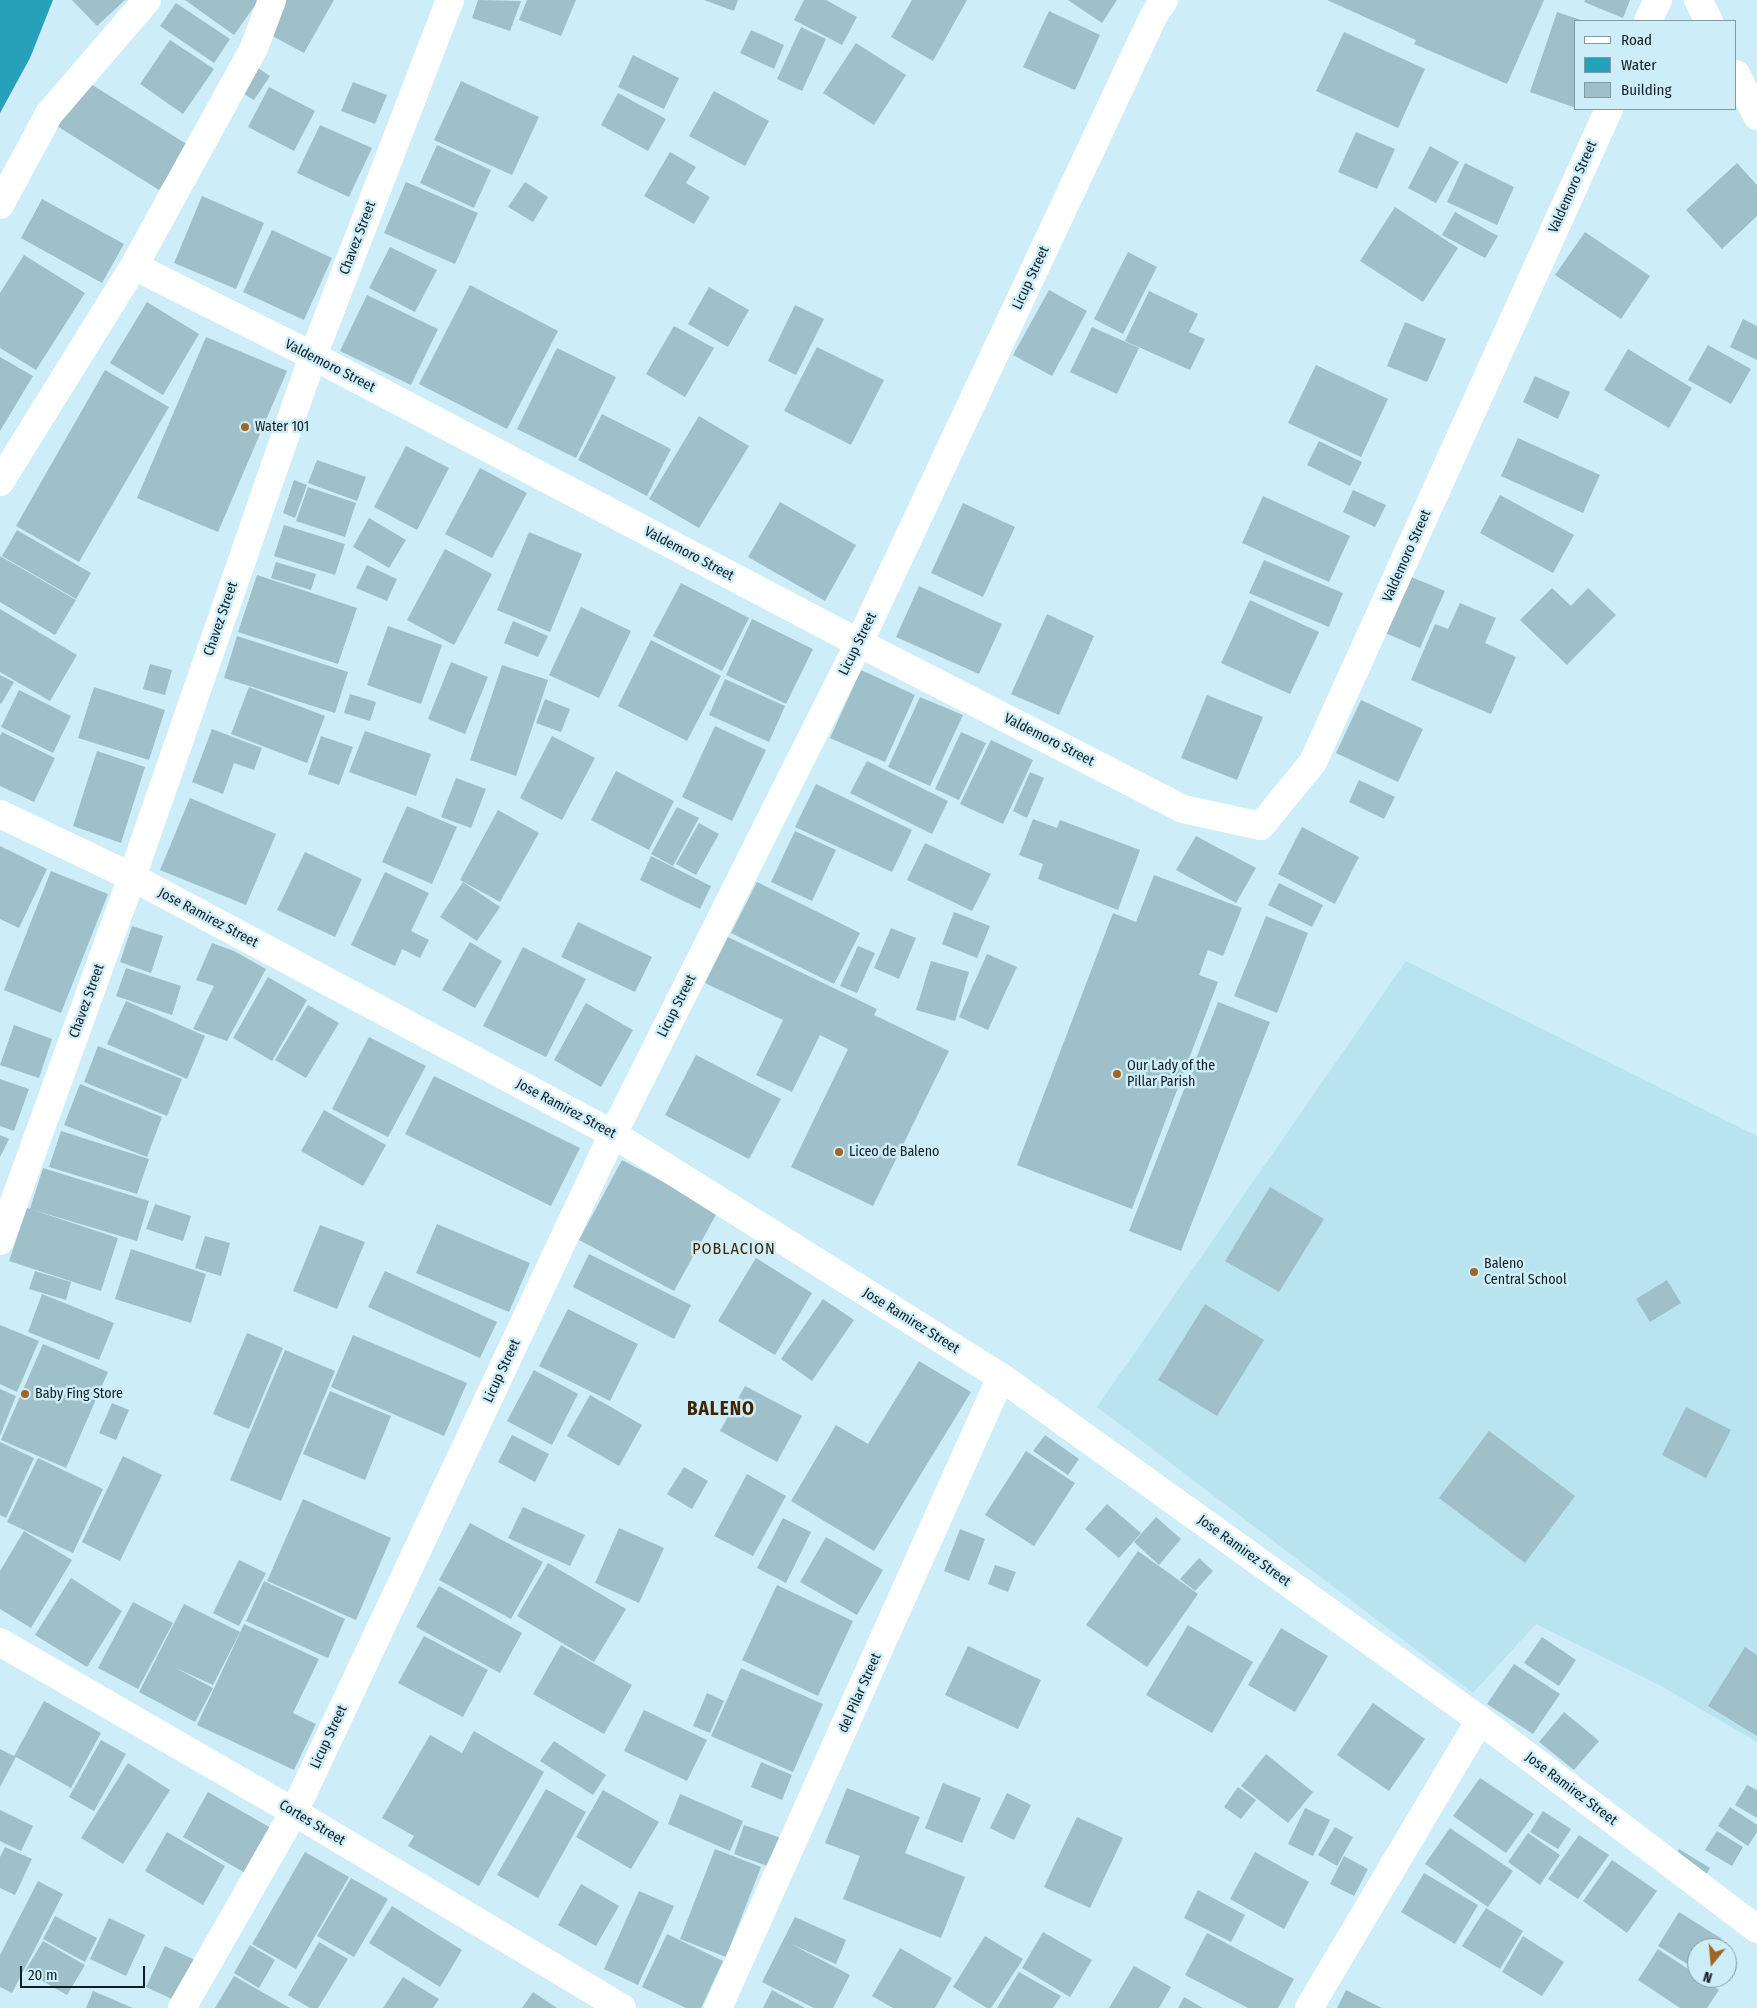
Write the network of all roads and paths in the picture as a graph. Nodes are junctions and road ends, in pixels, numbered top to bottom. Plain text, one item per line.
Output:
1 (147, 0) edge
2 (272, 0) edge
3 (450, 0) edge
4 (1164, 0) edge
5 (1658, 0) edge
6 (1698, 0) edge
7 (1648, 20) edge
8 (1708, 20) edge
9 (1737, 76) edge
10 (1609, 110) edge
11 (1757, 116) edge
12 (0, 205) edge
13 (134, 266) junction
14 (313, 356) junction
15 (0, 482) edge
16 (859, 643) junction
17 (0, 814) edge
18 (132, 877) junction
19 (613, 1134) junction
20 (0, 1241) edge
21 (1001, 1377) junction
22 (0, 1642) edge
23 (1480, 1720) junction
24 (294, 1812) junction
25 (1757, 1929) edge
26 (182, 2008) edge
27 (622, 2008) edge
28 (718, 2008) edge
29 (1309, 2008) edge

1 - 12 street
2 - 13 street
3 - 14 street, Chavez Street
4 - 16 street, Licup Street
5 - 7 street
6 - 8 street
9 - 11 street
10 - 16 street, Valdemoro Street
13 - 14 street, Valdemoro Street
13 - 15 street
14 - 16 street, Valdemoro Street
14 - 18 street, Chavez Street
16 - 19 street, Licup Street
17 - 18 street, Jose Ramirez Street
18 - 19 street, Jose Ramirez Street
18 - 20 street, Chavez Street
19 - 21 street, Jose Ramirez Street
19 - 24 street, Licup Street
21 - 23 street, Jose Ramirez Street
21 - 28 street, del Pilar Street
22 - 24 street, Cortes Street
23 - 25 street, Jose Ramirez Street
23 - 29 street
24 - 26 street, Licup Street
24 - 27 street, Cortes Street

